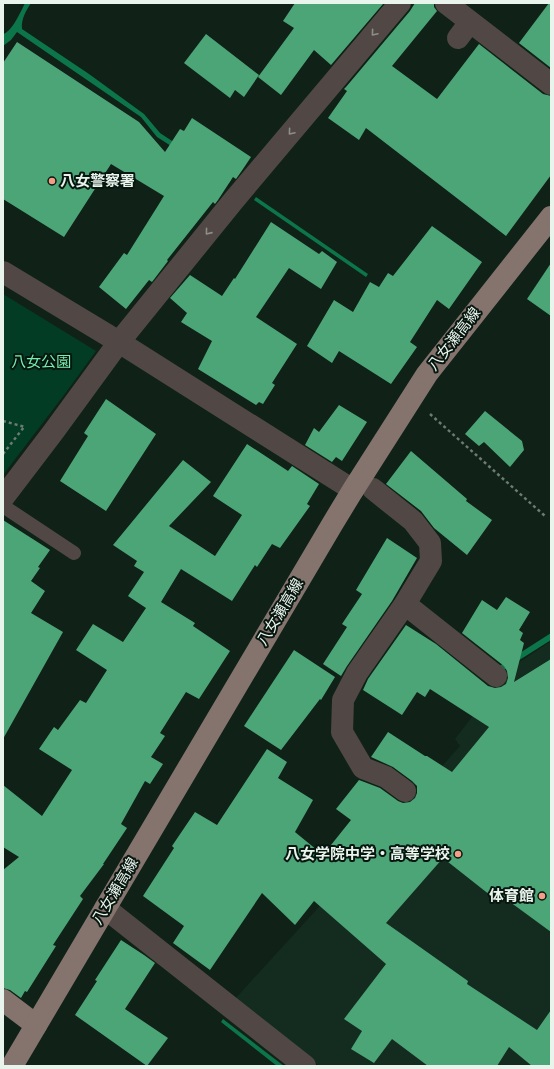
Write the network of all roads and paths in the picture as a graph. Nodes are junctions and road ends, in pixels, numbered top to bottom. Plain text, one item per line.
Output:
1 (400, 3) edge
2 (446, 3) edge
3 (551, 84) edge
4 (551, 217) edge
5 (3, 272) edge
6 (119, 342) junction
7 (426, 410) dead end
8 (24, 427) dead end
9 (3, 454) edge
10 (363, 489) junction
11 (3, 498) edge
12 (3, 506) edge
13 (545, 516) dead end
14 (74, 554) dead end
15 (405, 604) junction
16 (496, 676) dead end
17 (405, 791) dead end
18 (105, 908) junction
19 (3, 1000) edge
20 (36, 1025) junction
21 (12, 1066) edge
22 (305, 1066) edge

1 -> 6 street
2 - 3 street
4 - 10 main road, 八女瀬高線
5 - 6 street
6 - 10 street
6 - 11 street
7 - 13 path
8 - 9 path
10 - 15 street
10 - 18 main road, 八女瀬高線
12 - 14 lane
15 - 16 street
15 - 17 street
18 - 20 main road, 八女瀬高線
18 - 22 street
19 - 20 main road
20 - 21 main road, 八女瀬高線

